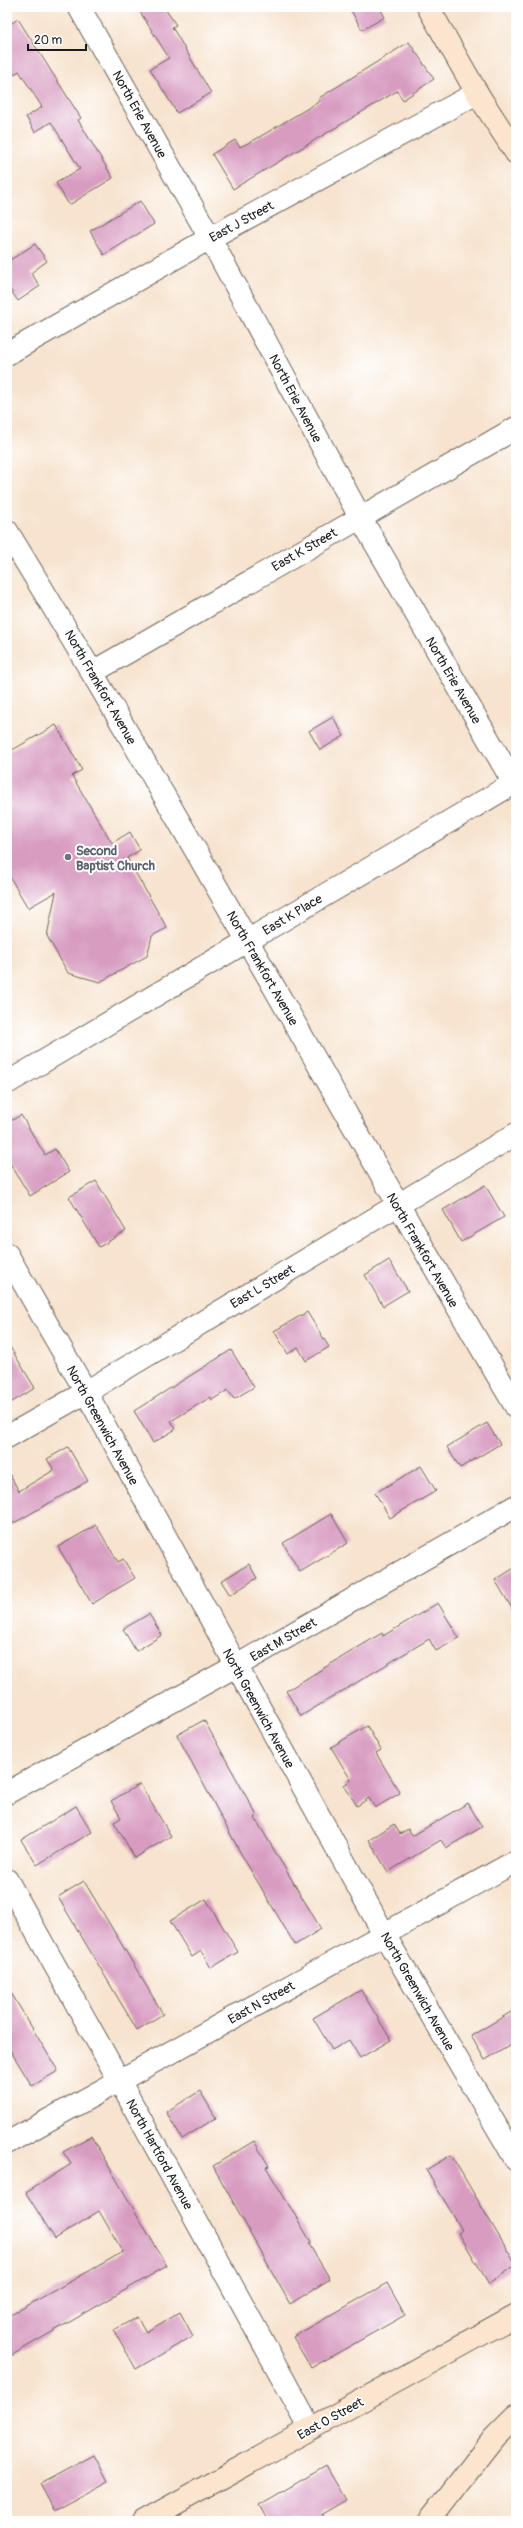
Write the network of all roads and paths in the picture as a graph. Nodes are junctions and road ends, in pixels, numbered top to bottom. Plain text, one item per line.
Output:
1 (79, 7) edge
2 (428, 7) edge
3 (477, 93) junction
4 (516, 153) edge
5 (210, 238) junction
6 (7, 354) edge
7 (516, 428) edge
8 (360, 517) junction
9 (7, 531) edge
10 (93, 672) junction
11 (515, 784) edge
12 (248, 940) junction
13 (7, 1083) edge
14 (516, 1134) edge
15 (396, 1205) junction
16 (7, 1254) edge
17 (86, 1392) junction
18 (516, 1407) edge
19 (7, 1437) edge
20 (516, 1506) edge
21 (236, 1666) junction
22 (7, 1793) edge
23 (516, 1861) edge
24 (7, 1880) edge
25 (384, 1934) junction
26 (120, 2080) junction
27 (7, 2143) edge
28 (516, 2160) edge
29 (516, 2316) edge
30 (516, 2416) edge
31 (310, 2428) junction
32 (144, 2521) edge
33 (429, 2521) edge

1 - 5 street, North Erie Avenue
2 - 3 street
3 - 4 street
3 - 5 street, East J Street
5 - 6 street, East J Street
5 - 8 street, North Erie Avenue
7 - 8 street, East K Street
8 - 10 street, East K Street
8 - 11 street, North Erie Avenue
9 - 10 street, North Frankfort Avenue
10 - 12 street, North Frankfort Avenue
11 - 12 street, East K Place
12 - 13 street, East K Place
12 - 15 street, North Frankfort Avenue
14 - 15 street, East L Street
15 - 17 street, East L Street
15 - 18 street, North Frankfort Avenue
16 - 17 street, North Greenwich Avenue
17 - 19 street, East L Street
17 - 21 street, North Greenwich Avenue
20 - 21 street, East M Street
21 - 22 street, East M Street
21 - 25 street, North Greenwich Avenue
23 - 25 street, East N Street
24 - 26 street, North Hartford Avenue
25 - 26 street, East N Street
25 - 28 street, North Greenwich Avenue
26 - 27 street, East N Street
26 - 31 street, North Hartford Avenue
29 - 31 street, East O Street
30 - 33 street
31 - 32 street, East O Street

